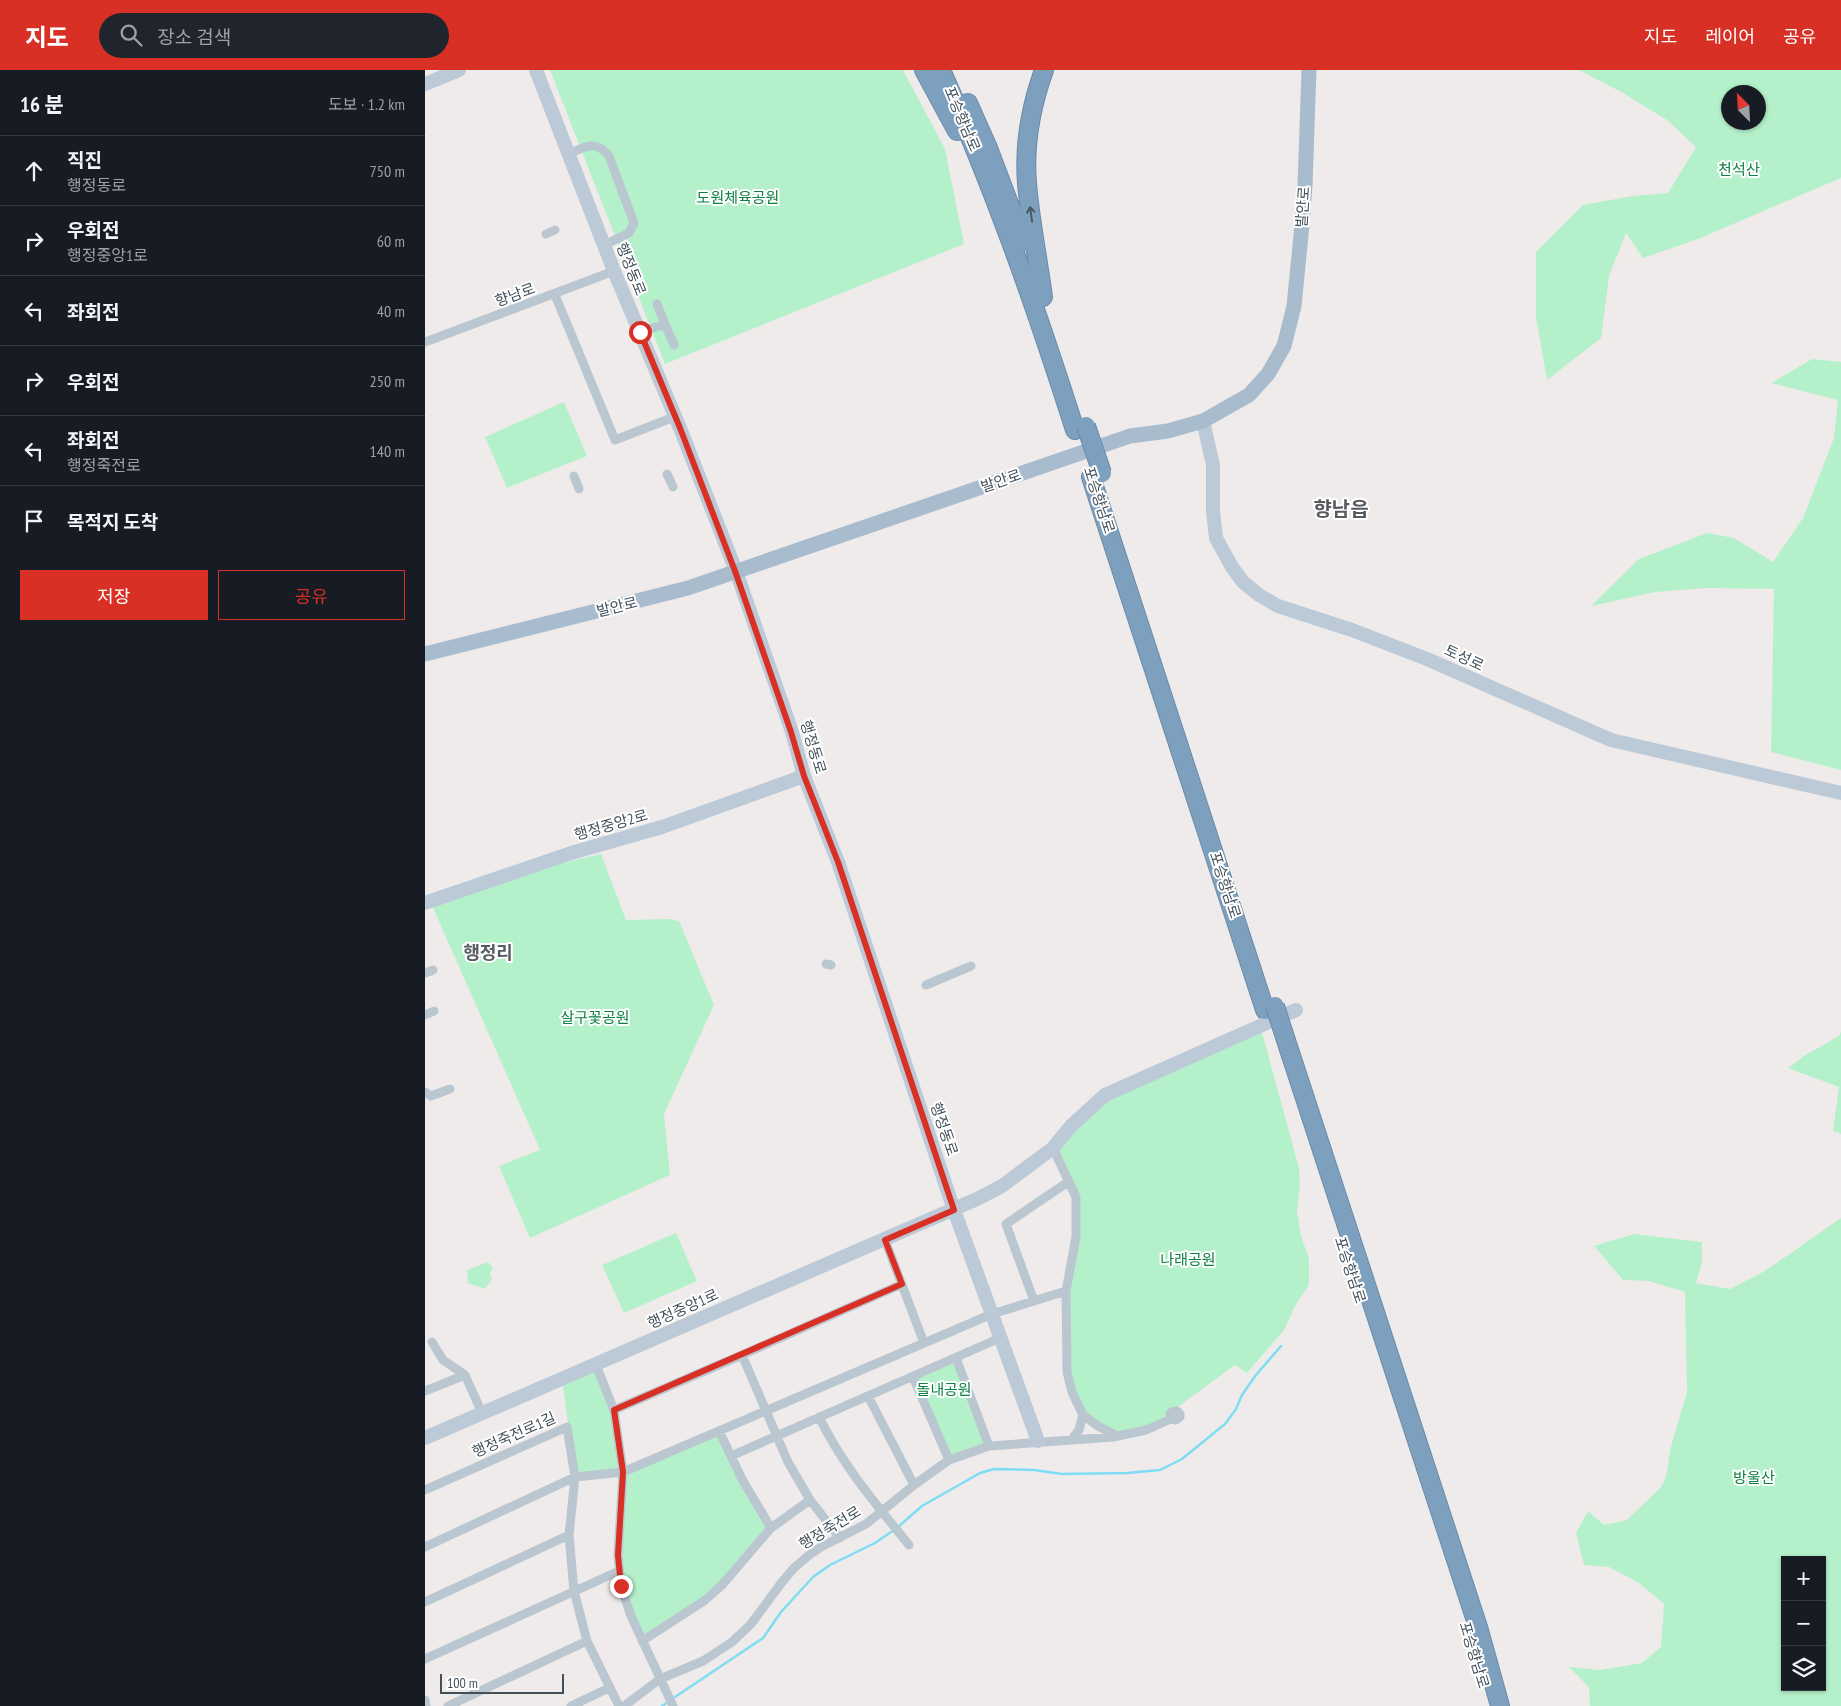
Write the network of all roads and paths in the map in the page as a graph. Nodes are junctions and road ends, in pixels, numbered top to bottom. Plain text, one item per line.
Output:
1 (459, 70) edge
2 (537, 70) edge
3 (924, 70) edge
4 (941, 70) edge
5 (953, 70) edge
6 (1044, 70) edge
7 (1309, 70) edge
8 (425, 84) edge
9 (568, 154) junction
10 (982, 167) junction
11 (555, 230) dead end
12 (546, 234) dead end
13 (604, 245) junction
14 (614, 271) junction
15 (555, 294) junction
16 (1043, 297) junction
17 (657, 304) dead end
18 (665, 324) junction
19 (640, 332) junction
20 (425, 342) edge
21 (674, 345) dead end
22 (674, 416) junction
23 (1203, 421) junction
24 (1081, 428) junction
25 (667, 474) dead end
26 (574, 476) dead end
27 (673, 487) dead end
28 (579, 489) dead end
29 (735, 571) junction
30 (425, 654) edge
31 (804, 776) junction
32 (1841, 793) edge
33 (425, 903) edge
34 (971, 966) dead end
35 (926, 985) dead end
36 (1296, 1010) dead end
37 (434, 1011) dead end
38 (425, 1015) edge
39 (1276, 1027) junction
40 (450, 1089) dead end
41 (425, 1092) edge
42 (1053, 1148) junction
43 (1068, 1182) junction
44 (954, 1210) junction
45 (885, 1240) junction
46 (902, 1284) junction
47 (1066, 1291) junction
48 (1033, 1301) junction
49 (992, 1314) junction
50 (1001, 1338) junction
51 (431, 1342) dead end
52 (924, 1343) junction
53 (742, 1355) junction
54 (956, 1358) junction
55 (596, 1365) junction
56 (465, 1375) junction
57 (913, 1376) junction
58 (425, 1391) edge
59 (868, 1396) junction
60 (614, 1410) junction
61 (765, 1411) junction
62 (482, 1413) junction
63 (1083, 1415) junction
64 (819, 1417) junction
65 (1171, 1419) dead end
66 (719, 1431) junction
67 (776, 1436) junction
68 (1118, 1436) junction
69 (425, 1438) edge
70 (1072, 1439) junction
71 (1038, 1441) junction
72 (989, 1446) junction
73 (731, 1456) junction
74 (949, 1460) junction
75 (623, 1472) junction
76 (575, 1477) junction
77 (914, 1485) junction
78 (425, 1490) edge
79 (810, 1500) junction
80 (881, 1511) junction
81 (771, 1528) junction
82 (569, 1535) junction
83 (840, 1538) junction
84 (909, 1545) dead end
85 (425, 1547) edge
86 (619, 1571) junction
87 (574, 1591) junction
88 (425, 1602) edge
89 (587, 1641) junction
90 (642, 1641) junction
91 (425, 1659) edge
92 (659, 1679) junction
93 (609, 1688) junction
94 (425, 1700) edge
95 (426, 1706) edge
96 (448, 1706) edge
97 (571, 1706) edge
98 (619, 1706) edge
99 (624, 1706) edge
100 (673, 1706) edge
101 (1489, 1706) edge
102 (1500, 1706) edge

1 - 8 street
2 - 9 street, 행정동로
3 - 10 highway
4 - 10 highway, 포승향남로
5 - 16 highway, 포승향남로
16 -> 6 highway
7 - 23 main road, 발안로
9 - 13 street, 행정동로
9 - 13 street
10 - 24 highway, 포승향남로
11 - 12 street
13 - 14 street, 행정동로
14 - 15 street, 향남로
14 - 19 street, 행정동로
15 - 20 street, 향남로
15 - 22 street
16 - 24 highway, 포승향남로
17 - 18 street
18 - 19 street
18 - 21 street
19 - 22 street, 행정동로
22 - 29 street, 행정동로
23 - 29 main road, 발안로
23 - 32 street, 토성로
24 - 39 highway, 포승향남로
25 - 27 street
26 - 28 street
29 - 30 main road, 발안로
29 - 31 street, 행정동로
31 - 33 street, 행정중앙2로
31 - 44 street, 행정동로
34 - 35 street
36 - 42 street, 행정중앙1로
37 - 38 street
39 - 101 highway, 포승향남로
39 - 102 highway, 포승향남로
40 - 41 street
42 - 43 street
42 - 44 street, 행정중앙1로
43 - 47 street
43 - 48 street
44 - 45 street, 행정중앙1로
44 - 49 street, 행정동로
45 - 46 street
45 - 55 street, 행정중앙1로
46 - 52 street
46 - 53 street
47 - 48 street
47 - 63 street
48 - 49 street
49 - 50 street, 행정동로
49 - 52 street
50 - 54 street
50 - 71 street, 행정동로
51 - 56 street
52 - 61 street
53 - 60 street
53 - 61 street
54 - 57 street
54 - 72 street
55 - 60 street
55 - 62 street, 행정중앙1로
56 - 58 street
56 - 62 street
57 - 59 street
57 - 74 street
59 - 64 street
59 - 77 street
60 - 75 street
61 - 66 street
61 - 67 street
62 - 69 street, 행정중앙1로
63 - 68 street
63 - 70 street
64 - 67 street
64 - 80 street
65 - 68 street, 행정죽전로
66 - 73 street
66 - 75 street
67 - 73 street
67 - 79 street
68 - 70 street, 행정죽전로
70 - 71 street, 행정죽전로
71 - 72 street, 행정죽전로
72 - 74 street, 행정죽전로
73 - 81 street
74 - 77 street, 행정죽전로
75 - 76 street
75 - 86 street
76 - 78 street, 행정죽전로1길
76 - 82 street, 행정죽전로1길
76 - 85 street
77 - 80 street, 행정죽전로
79 - 81 street
79 - 83 street
80 - 83 street, 행정죽전로
80 - 84 street
81 - 90 street
82 - 87 street, 행정죽전로1길
82 - 88 street
83 - 92 street, 행정죽전로
86 - 87 street
86 - 90 street
87 - 89 street, 행정죽전로1길
87 - 91 street
89 - 93 street, 행정죽전로1길
89 - 96 street
90 - 92 street
92 - 99 street, 행정죽전로
92 - 100 street
93 - 97 street
93 - 98 street, 행정죽전로1길
94 - 95 street

